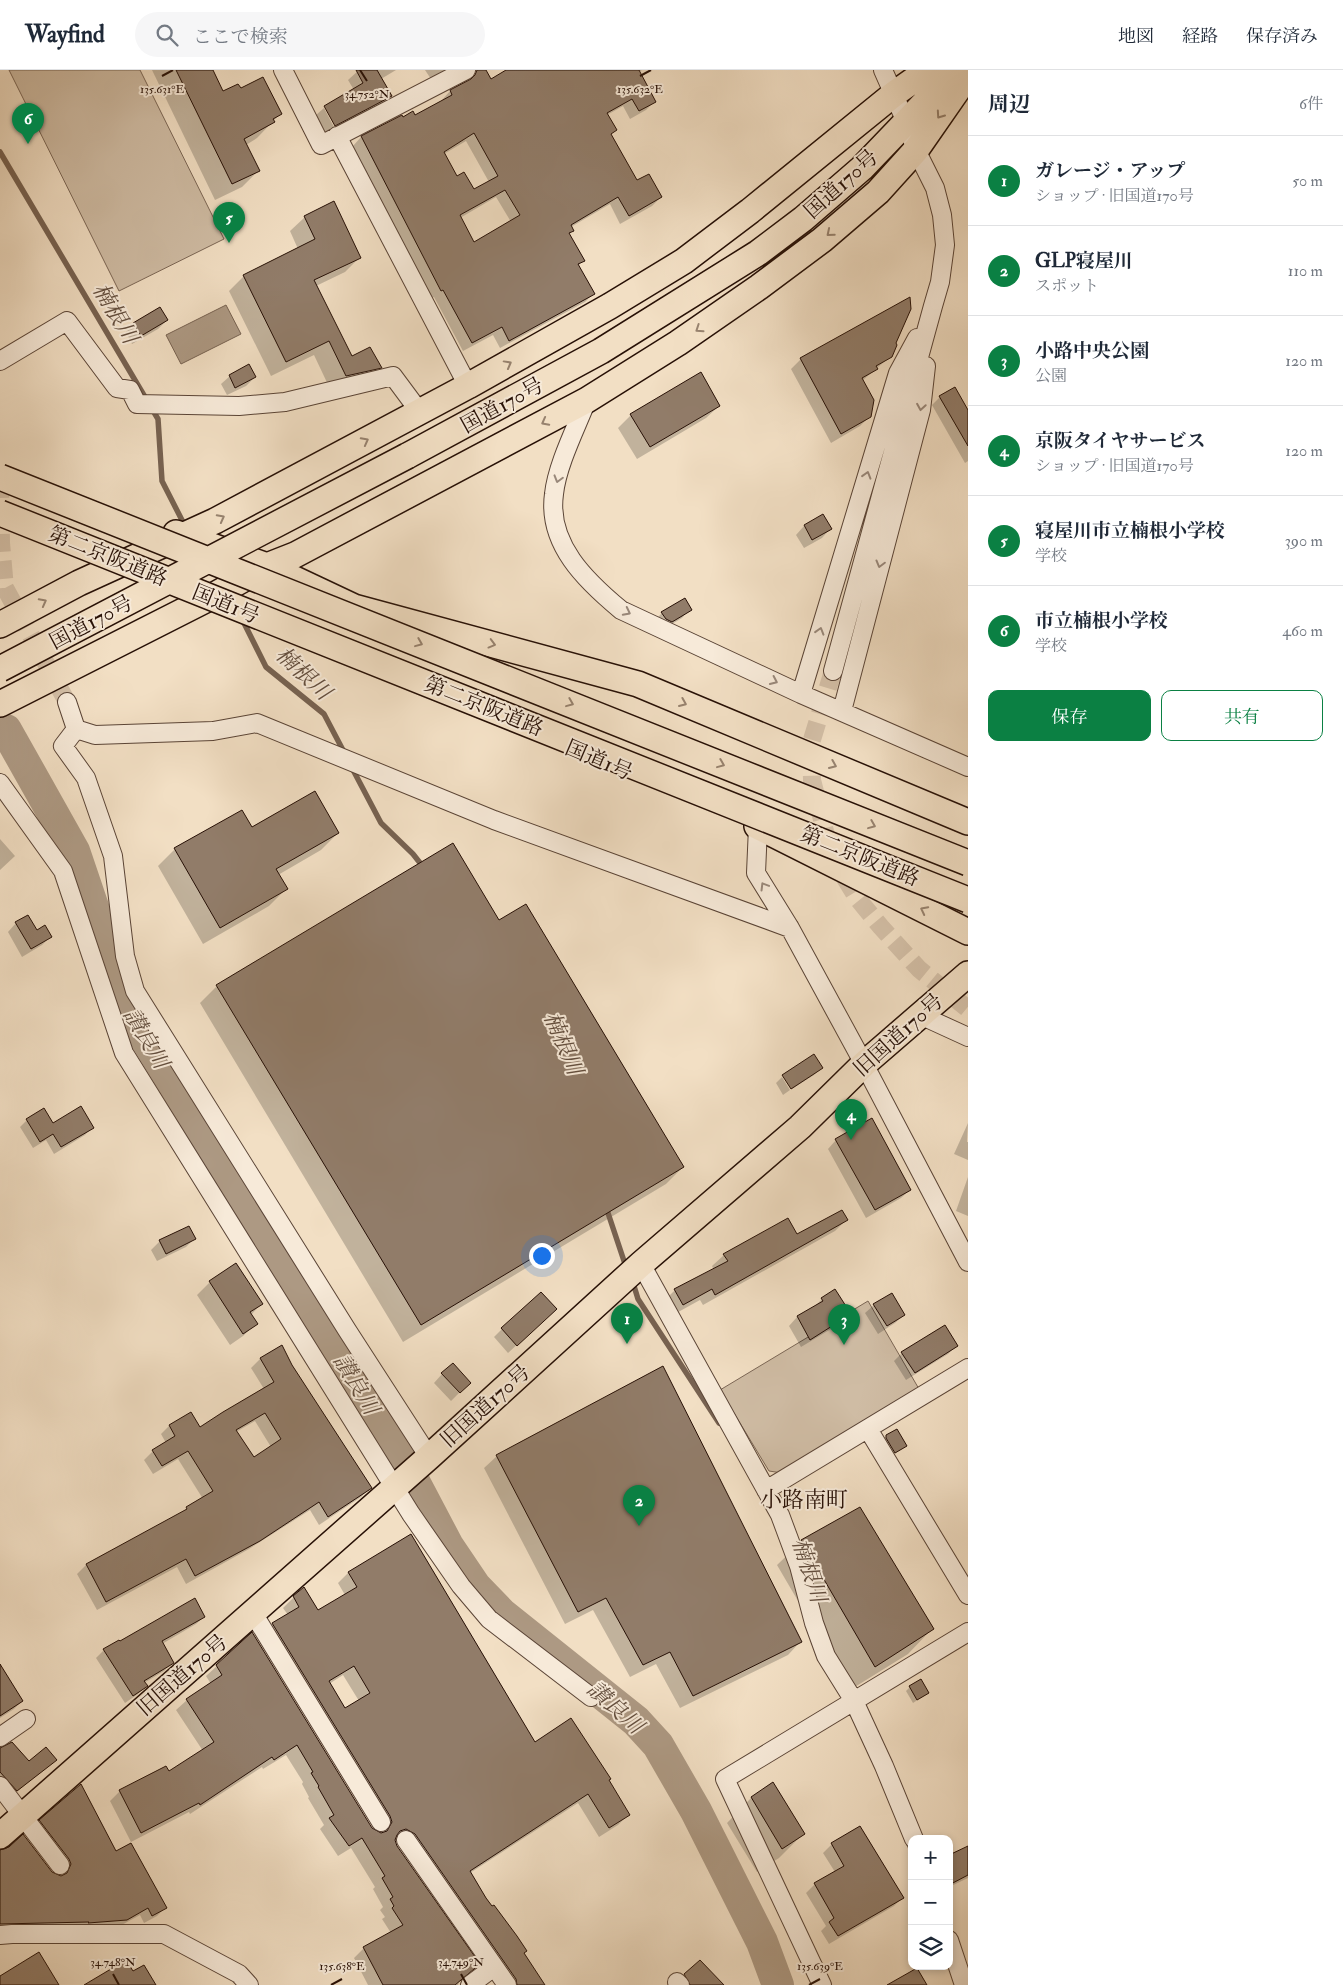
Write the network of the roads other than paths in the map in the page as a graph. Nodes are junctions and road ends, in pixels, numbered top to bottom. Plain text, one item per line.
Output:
1 (466, 70) edge
2 (883, 70) edge
3 (928, 70) edge
4 (956, 70) edge
5 (288, 72) edge
6 (968, 75) edge
7 (894, 94) junction
8 (906, 122) junction
9 (337, 136) junction
10 (916, 150) junction
11 (933, 306) junction
12 (0, 361) edge
13 (468, 386) junction
14 (587, 400) junction
15 (419, 411) junction
16 (0, 469) edge
17 (0, 477) edge
18 (0, 513) edge
19 (0, 517) edge
20 (184, 536) junction
21 (122, 563) junction
22 (267, 566) junction
23 (212, 597) junction
24 (0, 625) edge
25 (0, 669) edge
26 (833, 671) tunnel mouth
27 (800, 694) junction
28 (67, 702) tunnel mouth
29 (0, 704) edge
30 (842, 712) junction
31 (76, 729) junction
32 (968, 767) edge
33 (0, 783) edge
34 (968, 822) edge
35 (758, 827) junction
36 (968, 863) edge
37 (968, 900) edge
38 (790, 928) junction
39 (968, 932) edge
40 (968, 974) edge
41 (920, 1015) junction
42 (968, 1037) edge
43 (864, 1064) junction
44 (968, 1262) edge
45 (641, 1264) junction
46 (968, 1368) edge
47 (868, 1429) junction
48 (426, 1459) junction
49 (397, 1485) junction
50 (766, 1490) junction
51 (968, 1595) edge
52 (253, 1613) junction
53 (968, 1632) edge
54 (592, 1697) dead end
55 (854, 1701) junction
56 (26, 1719) dead end
57 (0, 1737) edge
58 (0, 1786) edge
59 (24, 1815) junction
60 (381, 1822) dead end
61 (912, 1835) edge
62 (0, 1836) edge
63 (406, 1840) dead end
64 (60, 1865) dead end
65 (0, 1935) edge
66 (953, 1952) edge
67 (494, 1967) junction
68 (249, 1985) edge
69 (470, 1985) edge
70 (507, 1985) edge
71 (822, 1985) edge
72 (964, 1985) edge

1 - 9 street
2 - 7 street
3 - 7 highway
4 - 8 highway, 国道170号
5 - 9 street
6 -> 10 highway
7 - 8 street
13 -> 7 highway
8 - 10 street
8 - 25 highway, 国道170号, bridge
9 - 13 street
10 - 11 street
10 -> 14 highway
11 - 26 street
27 -> 11 street
11 -> 30 street
12 - 15 street
13 - 15 highway
14 -> 22 highway
14 -> 27 street
20 -> 15 highway
16 - 20 highway
17 -> 36 highway, 第二京阪道路, bridge
18 - 37 highway, 第二京阪道路, bridge
19 - 21 highway, 国道1号
20 - 21 highway
20 - 22 highway
21 - 23 highway, 国道1号
24 -> 21 highway
22 - 23 highway
22 -> 34 highway
23 - 29 highway
23 - 35 highway, 国道1号
27 - 30 street
28 - 31 street
30 - 32 street
31 - 38 street
31 - 48 street
33 - 49 street
38 -> 35 street
39 -> 35 highway, 国道1号
38 - 43 street
40 - 41 highway, 旧国道170号
41 - 42 street
41 - 43 highway, 旧国道170号
43 - 44 street
43 - 45 highway, 旧国道170号
45 - 48 highway, 旧国道170号
45 - 50 street
46 - 47 street
47 - 50 street
47 - 51 street
48 - 49 highway, 旧国道170号
49 - 52 highway, 旧国道170号
49 - 54 street
50 - 55 street
52 - 59 highway, 旧国道170号
52 - 60 street
53 - 55 street
55 - 61 street
55 - 71 street
56 - 57 street
58 - 59 street
59 - 62 highway, 旧国道170号
59 - 64 street
63 - 67 street
65 - 68 street
66 - 72 street
67 - 69 street
67 - 70 street

